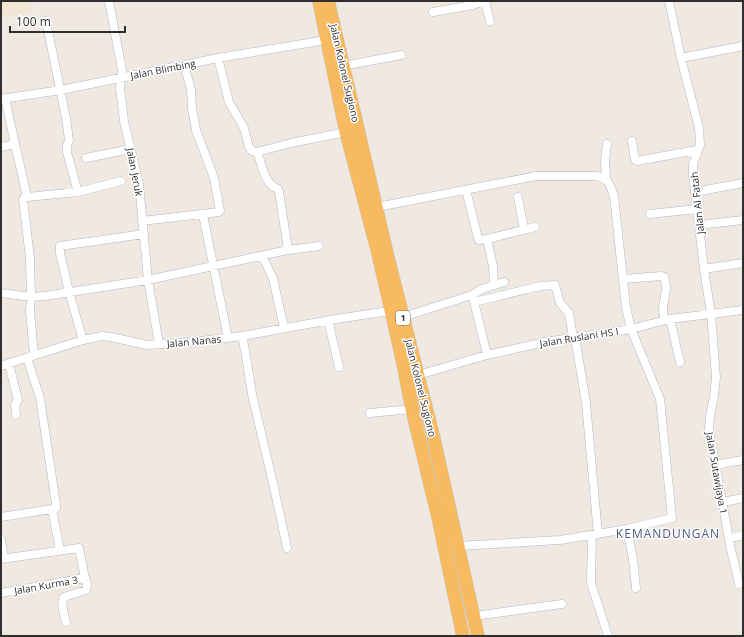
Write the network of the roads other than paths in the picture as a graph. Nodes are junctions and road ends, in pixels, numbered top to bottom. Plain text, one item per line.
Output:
1 (109, 1) edge
2 (319, 1) edge
3 (328, 1) edge
4 (485, 1) edge
5 (669, 1) edge
6 (433, 12) dead end
7 (46, 21) dead end
8 (490, 21) dead end
9 (326, 40) junction
10 (743, 46) edge
11 (401, 55) dead end
12 (218, 58) junction
13 (681, 58) junction
14 (184, 65) junction
15 (344, 66) junction
16 (122, 77) junction
17 (61, 90) junction
18 (3, 99) edge
19 (346, 132) junction
20 (632, 141) dead end
21 (15, 144) junction
22 (607, 144) dead end
23 (1, 147) edge
24 (131, 149) junction
25 (697, 150) junction
26 (257, 152) junction
27 (86, 158) dead end
28 (606, 179) junction
29 (121, 181) dead end
30 (743, 183) edge
31 (466, 190) junction
32 (697, 191) junction
33 (78, 192) junction
34 (27, 197) junction
35 (518, 197) dead end
36 (377, 207) junction
37 (697, 209) junction
38 (650, 214) dead end
39 (203, 215) junction
40 (743, 220) edge
41 (142, 221) junction
42 (708, 224) dead end
43 (535, 227) dead end
44 (524, 230) junction
45 (144, 234) junction
46 (487, 239) junction
47 (319, 246) dead end
48 (288, 250) junction
49 (262, 256) junction
50 (743, 263) edge
51 (213, 266) junction
52 (704, 269) junction
53 (622, 279) junction
54 (148, 280) junction
55 (504, 282) dead end
56 (494, 285) junction
57 (69, 292) junction
58 (1, 293) edge
59 (31, 297) junction
60 (473, 298) junction
61 (743, 310) edge
62 (390, 311) junction
63 (711, 314) junction
64 (403, 317) junction
65 (667, 319) junction
66 (328, 320) junction
67 (284, 328) junction
68 (632, 329) junction
69 (242, 336) junction
70 (574, 337) junction
71 (228, 338) junction
72 (83, 340) junction
73 (158, 344) junction
74 (487, 355) junction
75 (30, 357) junction
76 (680, 362) dead end
77 (5, 365) edge
78 (339, 367) dead end
79 (418, 375) junction
80 (412, 408) junction
81 (16, 414) dead end
82 (370, 414) dead end
83 (743, 460) edge
84 (715, 465) junction
85 (743, 498) edge
86 (728, 501) dead end
87 (52, 509) junction
88 (1, 517) edge
89 (627, 530) junction
90 (595, 535) junction
91 (1, 540) edge
92 (458, 546) junction
93 (287, 548) dead end
94 (60, 550) junction
95 (3, 559) edge
96 (85, 578) junction
97 (466, 581) junction
98 (452, 584) junction
99 (739, 584) dead end
100 (636, 588) dead end
101 (1, 593) edge
102 (562, 604) dead end
103 (474, 616) junction
104 (66, 622) dead end
105 (463, 636) edge
106 (478, 636) edge
107 (608, 636) edge

1 - 16 street, Jalan Jeruk
2 - 9 highway, Jalan Kolonel Sugiono / 1
3 - 15 highway, Jalan Kolonel Sugiono / 1
4 - 6 street
4 - 8 street
5 - 13 street, Jalan Al Fatah
7 - 17 street
9 - 12 street, Jalan Blimbing
9 - 19 highway, Jalan Kolonel Sugiono / 1
10 - 13 street
11 - 15 street
12 - 14 street, Jalan Blimbing
12 - 26 street
13 - 25 street, Jalan Al Fatah
14 - 16 street, Jalan Blimbing
14 - 39 street
15 - 36 highway, Jalan Kolonel Sugiono / 1
16 - 17 street, Jalan Blimbing
16 - 24 street, Jalan Jeruk
17 - 18 street, Jalan Blimbing
17 - 33 street
18 - 21 street
19 - 26 street
19 - 62 highway, Jalan Kolonel Sugiono / 1
20 - 25 street
21 - 23 street
21 - 34 street
22 - 28 street
24 - 27 street
24 - 41 street, Jalan Jeruk
25 - 32 street, Jalan Al Fatah
26 - 48 street
28 - 31 street
28 - 53 street
29 - 33 street
30 - 32 street
31 - 36 street
31 - 46 street
32 - 37 street, Jalan Al Fatah
33 - 34 street
34 - 59 street
35 - 44 street
36 - 64 highway, Jalan Kolonel Sugiono / 1
37 - 38 street
37 - 52 street, Jalan Al Fatah
39 - 41 street
39 - 51 street
40 - 42 street
41 - 45 street, Jalan Jeruk
43 - 44 street
44 - 46 street
45 - 54 street, Jalan Jeruk
45 - 57 street
46 - 56 street
47 - 48 street
48 - 49 street
49 - 51 street
49 - 67 street
50 - 52 street
51 - 54 street
51 - 71 street
52 - 63 street, Jalan Al Fatah
53 - 65 street
53 - 68 street
54 - 57 street
54 - 73 street, Jalan Jeruk
55 - 56 street
56 - 60 street
57 - 59 street
57 - 72 street
58 - 59 street
59 - 75 street
60 - 64 street
60 - 70 street
60 - 74 street
61 - 63 street, Jalan Ruslani HS I
62 - 66 street, Jalan Nanas
62 - 80 highway, Jalan Kolonel Sugiono / 1
63 - 65 street, Jalan Ruslani HS I
63 - 84 street, Jalan Sutawijaya 1
64 - 79 highway, Jalan Kolonel Sugiono / 1
65 - 68 street, Jalan Ruslani HS I
65 - 76 street
66 - 67 street, Jalan Nanas
66 - 78 street
67 - 69 street, Jalan Nanas
68 - 70 street, Jalan Ruslani HS I
68 - 89 street
69 - 71 street, Jalan Nanas
69 - 93 street
70 - 74 street, Jalan Ruslani HS I
70 - 90 street
71 - 73 street, Jalan Nanas
72 - 73 street, Jalan Nanas
72 - 75 street, Jalan Nanas
74 - 79 street, Jalan Ruslani HS I
75 - 77 street, Jalan Nanas
75 - 87 street
77 - 81 street
79 - 92 highway, Jalan Kolonel Sugiono / 1
80 - 82 street
80 - 98 highway, Jalan Kolonel Sugiono / 1
83 - 84 street
84 - 99 street, Jalan Sutawijaya 1
85 - 86 street
87 - 88 street
87 - 94 street
89 - 90 street
89 - 100 street
90 - 92 street
90 - 107 street
91 - 95 street
92 - 97 highway, Jalan Kolonel Sugiono / 1
94 - 95 street
94 - 96 street, Jalan Kurma 3
96 - 101 street, Jalan Kurma 3
96 - 104 street
97 - 98 highway
97 - 103 highway, Jalan Kolonel Sugiono / 1
98 - 105 highway, Jalan Kolonel Sugiono / 1
102 - 103 street
103 - 106 highway, Jalan Kolonel Sugiono / 1

